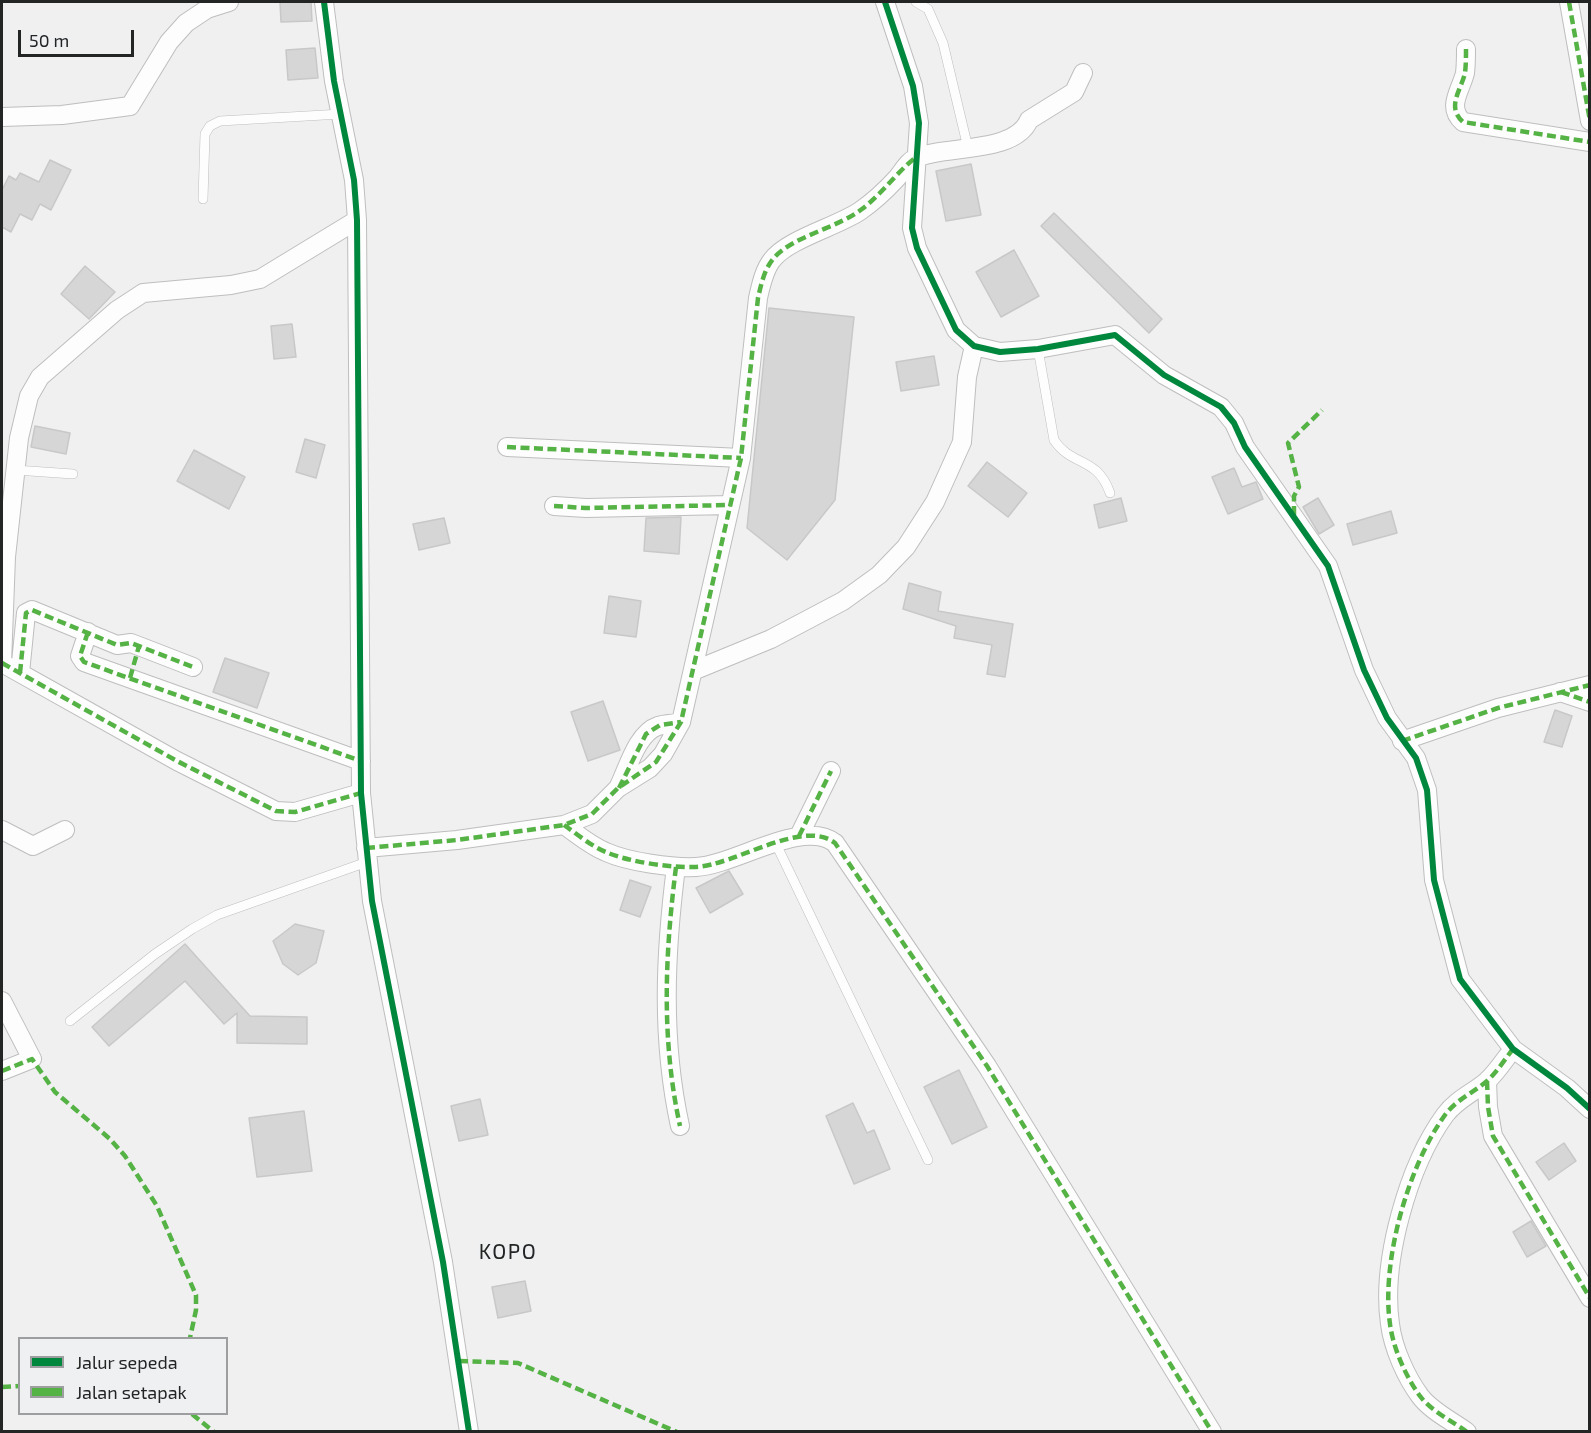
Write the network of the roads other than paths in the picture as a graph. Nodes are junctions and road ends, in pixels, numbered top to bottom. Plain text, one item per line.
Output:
1 (230, 2) edge
2 (324, 2) edge
3 (885, 2) edge
4 (916, 2) edge
5 (1569, 2) edge
6 (1466, 49) dead end
7 (1083, 74) dead end
8 (341, 114) junction
9 (2, 117) edge
10 (1590, 121) edge
11 (1590, 142) edge
12 (968, 148) junction
13 (915, 158) junction
14 (203, 199) dead end
15 (357, 220) junction
16 (974, 346) junction
17 (1038, 349) junction
18 (507, 447) dead end
19 (741, 458) junction
20 (15, 470) junction
21 (73, 474) dead end
22 (1110, 493) dead end
23 (730, 505) junction
24 (554, 506) dead end
25 (4, 556) edge
26 (88, 632) junction
27 (139, 646) junction
28 (2, 663) edge
29 (193, 667) dead end
30 (693, 671) junction
31 (20, 673) junction
32 (130, 678) junction
33 (1590, 685) edge
34 (1558, 691) junction
35 (1590, 702) edge
36 (681, 722) junction
37 (1402, 741) junction
38 (361, 761) junction
39 (831, 771) dead end
40 (618, 788) junction
41 (362, 793) junction
42 (564, 825) junction
43 (2, 830) edge
44 (65, 830) dead end
45 (799, 836) junction
46 (776, 844) junction
47 (366, 855) junction
48 (676, 867) junction
49 (2, 1001) edge
50 (70, 1021) dead end
51 (1513, 1049) junction
52 (2, 1071) edge
53 (1486, 1081) junction
54 (1590, 1109) edge
55 (680, 1126) dead end
56 (928, 1160) dead end
57 (1590, 1298) edge
58 (469, 1431) edge
59 (1212, 1431) edge
60 (1467, 1431) edge

1 - 9 street
2 - 8 street
3 - 13 street
4 - 12 lane
5 - 10 street
6 - 11 street
7 - 12 street
8 - 14 lane
8 - 15 street
12 - 13 street
13 - 16 street
13 - 19 street
15 - 20 street
15 - 38 street
16 - 17 street
16 - 30 street
17 - 22 lane
17 - 37 street
18 - 19 street
19 - 23 street
20 - 21 lane
20 - 25 street
23 - 24 street
23 - 30 street
25 - 28 street
26 - 27 street
26 - 31 street
26 - 32 street
27 - 29 street
27 - 32 street
28 - 31 street
30 - 36 street
31 - 41 street
32 - 38 street
33 - 34 street
34 - 35 street
34 - 37 street
36 - 40 street
36 - 40 street
37 - 51 street
38 - 41 street
39 - 45 street
40 - 42 street
41 - 47 street
42 - 47 street
42 - 48 street
43 - 44 street
45 - 46 street
45 - 59 street
46 - 48 street
46 - 56 lane
47 - 50 lane
47 - 58 street
48 - 55 street
49 - 52 street
51 - 53 street
51 - 54 street
53 - 57 street
53 - 60 street

